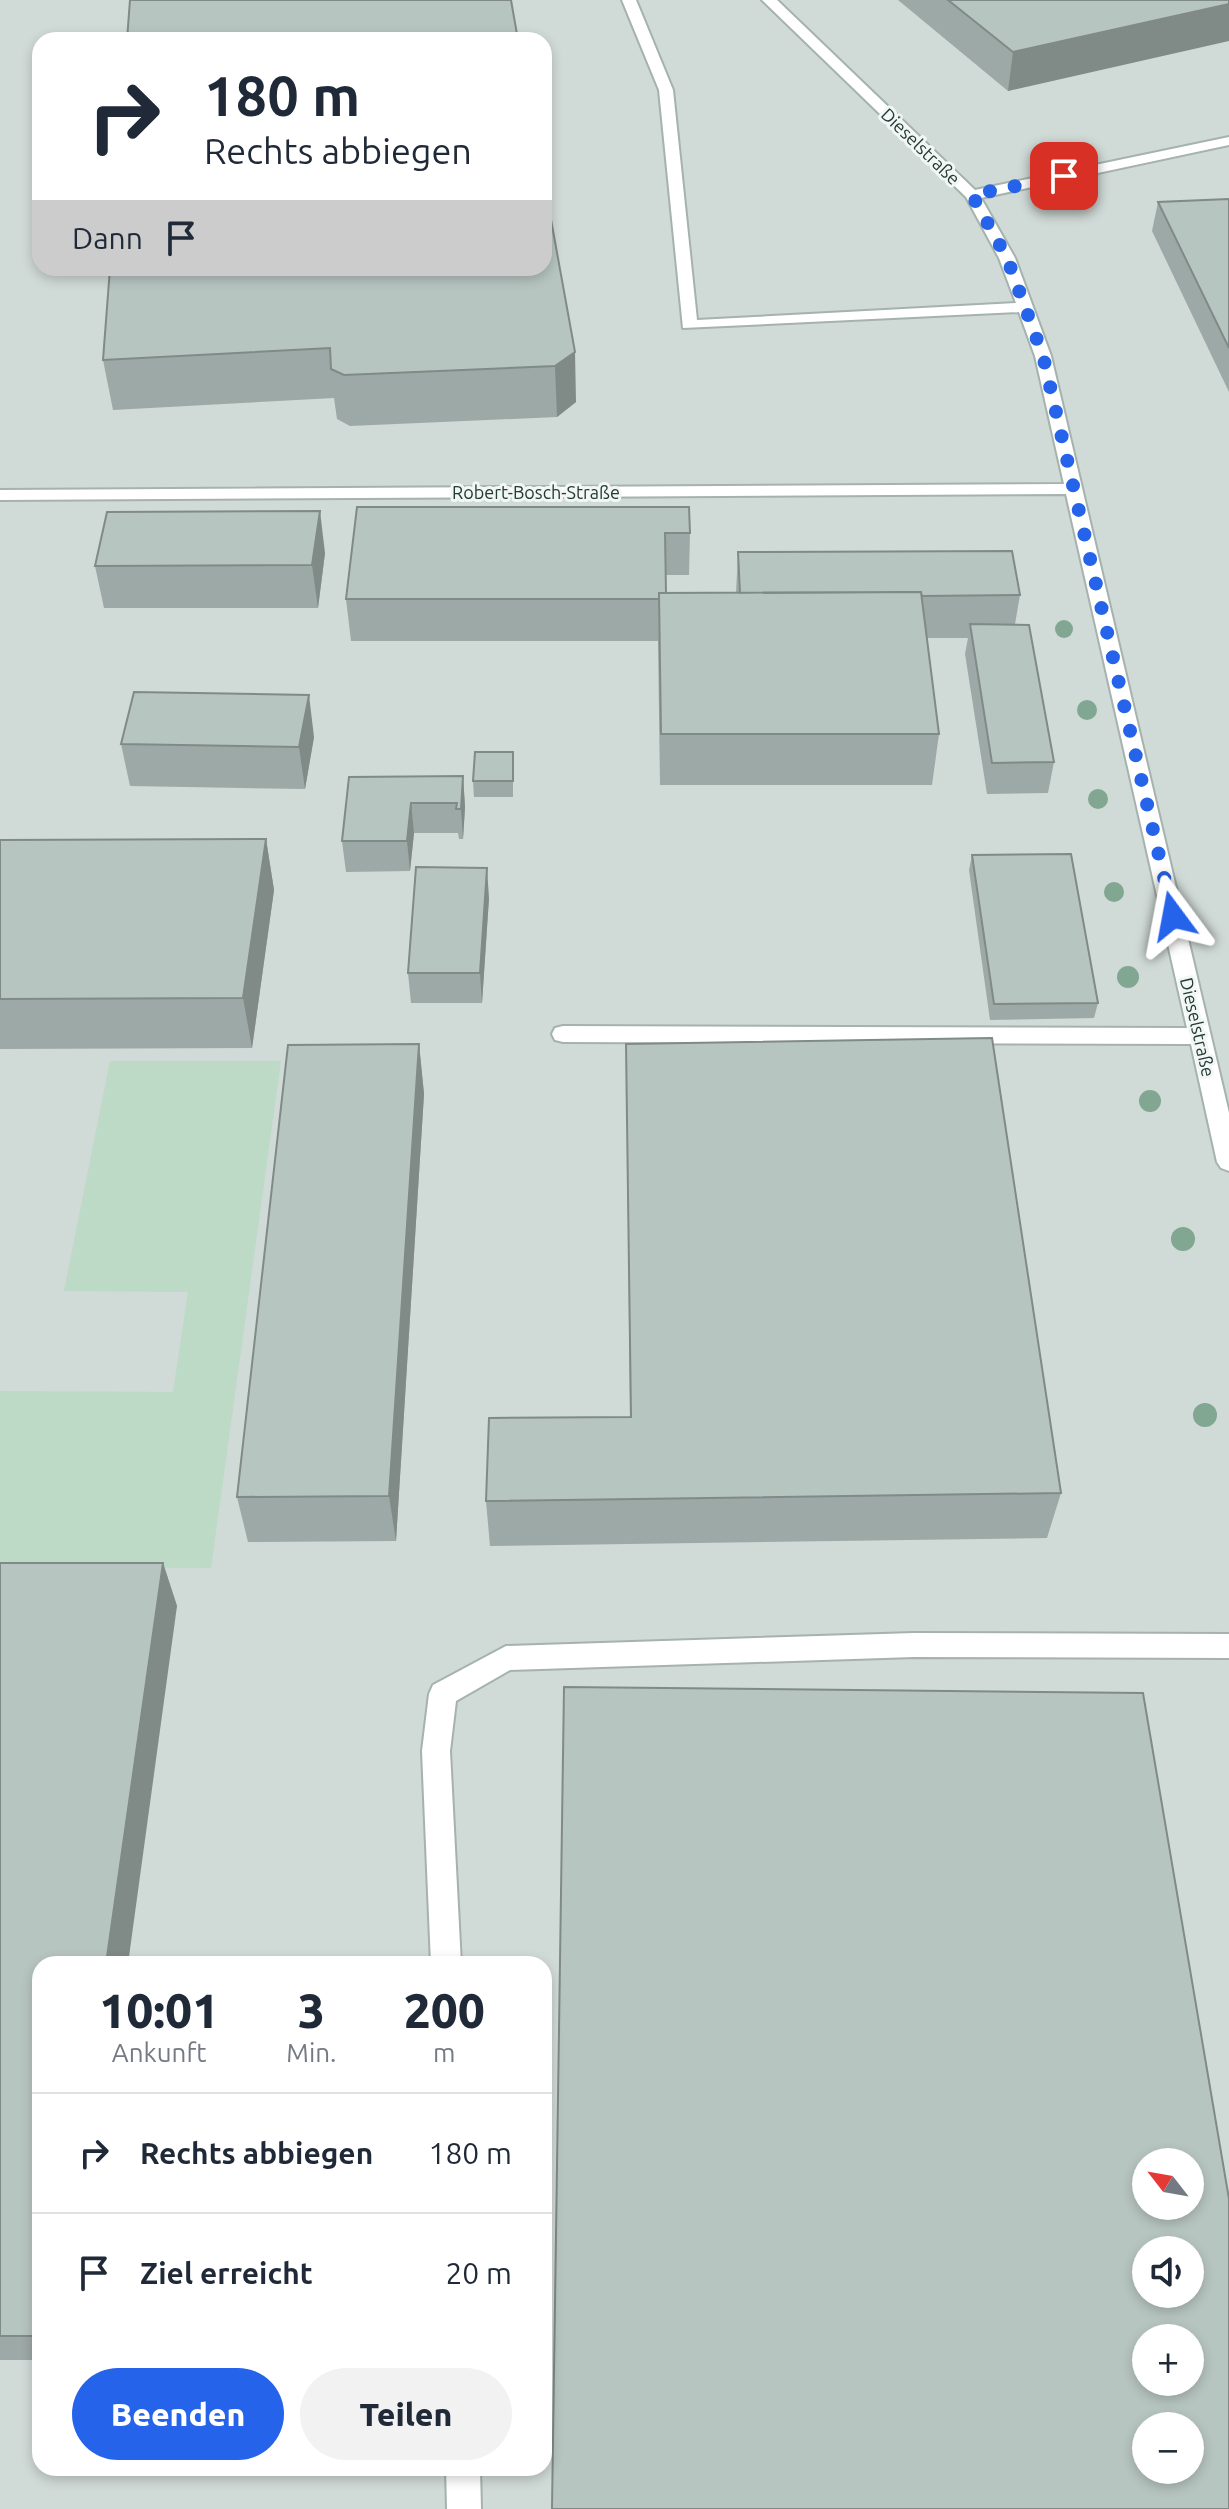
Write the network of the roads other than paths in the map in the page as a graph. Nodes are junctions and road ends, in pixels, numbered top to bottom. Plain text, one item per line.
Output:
1 (629, 0) edge
2 (769, 0) edge
3 (1229, 141) edge
4 (972, 195) junction
5 (1026, 307) junction
6 (1072, 489) junction
7 (0, 495) edge
8 (563, 1034) dead end
9 (1200, 1036) junction
10 (1229, 1162) edge
11 (1229, 1646) edge
12 (446, 1956) edge
13 (463, 2476) edge
14 (464, 2509) edge

1 - 5 street
2 - 4 street, Dieselstraße
3 - 4 street
4 - 5 street, Dieselstraße
5 - 6 street, Dieselstraße
6 - 7 street, Robert-Bosch-Straße
6 - 9 street, Dieselstraße
8 - 9 street
9 - 10 street, Dieselstraße
11 - 12 street
13 - 14 street

